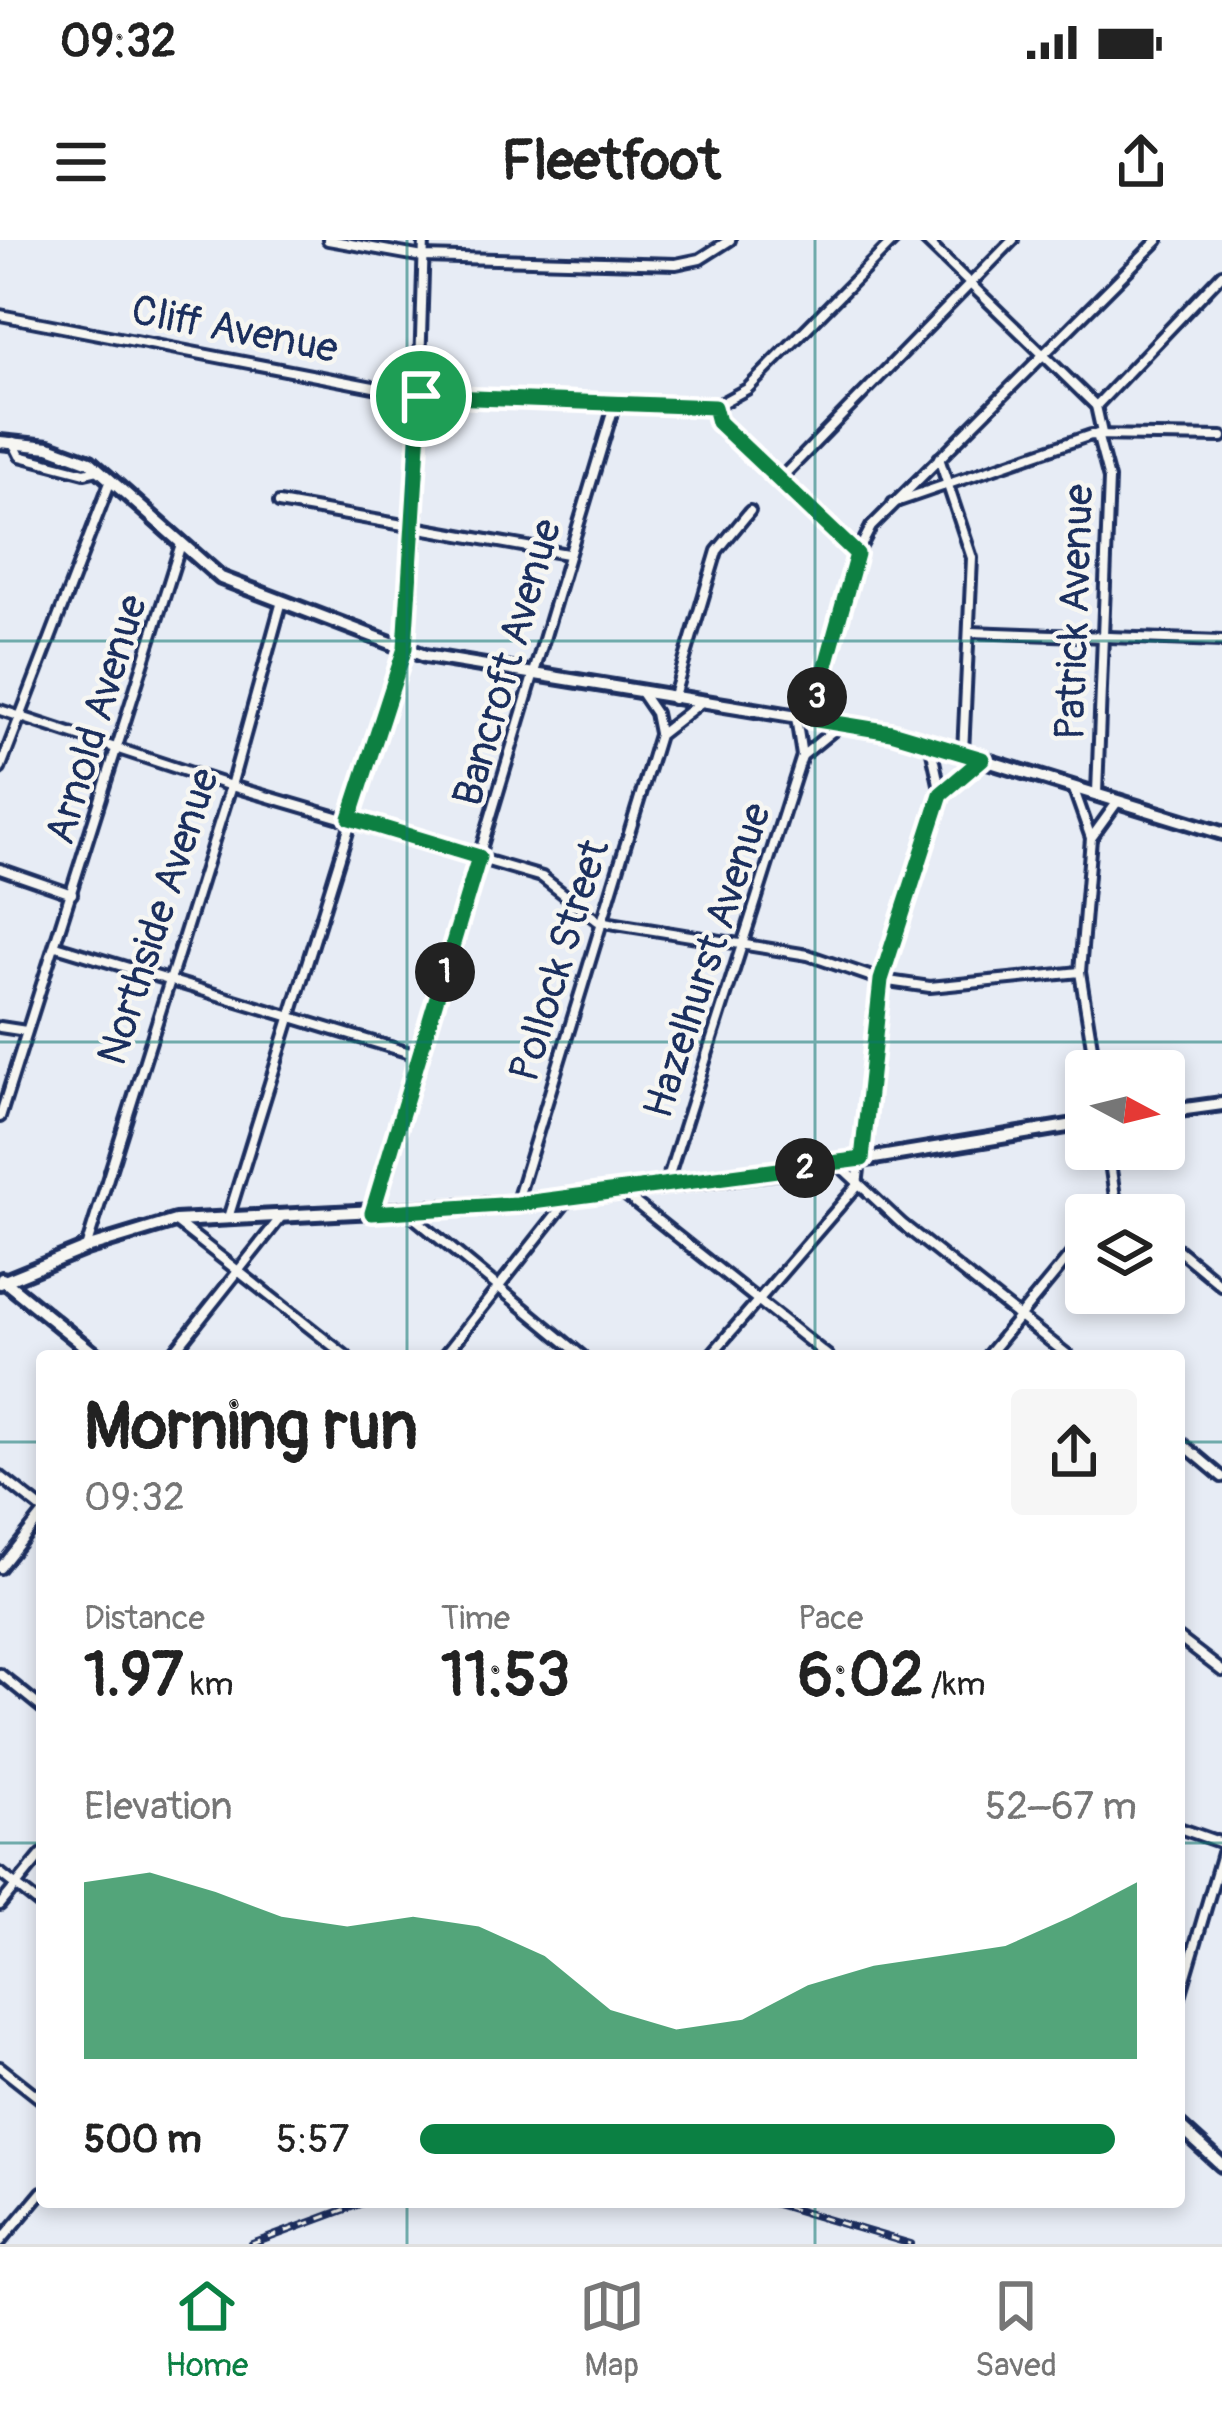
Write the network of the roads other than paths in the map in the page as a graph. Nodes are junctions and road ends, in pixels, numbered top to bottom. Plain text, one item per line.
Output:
1 (328, 240) edge
2 (424, 240) edge
3 (730, 240) edge
4 (894, 240) edge
5 (926, 240) edge
6 (1013, 240) edge
7 (1158, 240) edge
8 (424, 256) junction
9 (1222, 274) edge
10 (970, 284) junction
11 (0, 315) edge
12 (1043, 355) junction
13 (421, 396) junction
14 (616, 404) junction
15 (1096, 406) junction
16 (714, 407) junction
17 (1099, 434) junction
18 (1222, 437) edge
19 (7, 442) edge
20 (939, 458) junction
21 (111, 478) junction
22 (779, 480) junction
23 (949, 487) junction
24 (279, 503) dead end
25 (892, 503) junction
26 (750, 512) dead end
27 (415, 530) junction
28 (181, 544) junction
29 (567, 554) junction
30 (857, 554) junction
31 (283, 601) junction
32 (970, 632) junction
33 (1103, 636) junction
34 (1222, 640) edge
35 (405, 648) junction
36 (536, 674) junction
37 (642, 694) junction
38 (673, 699) junction
39 (700, 703) junction
40 (0, 710) edge
41 (20, 716) junction
42 (796, 717) junction
43 (811, 719) junction
44 (842, 724) junction
45 (659, 735) junction
46 (930, 743) junction
47 (117, 749) junction
48 (963, 753) junction
49 (802, 756) junction
50 (982, 759) junction
51 (0, 770) edge
52 (231, 786) junction
53 (1072, 786) junction
54 (1097, 793) junction
55 (941, 794) junction
56 (1119, 800) junction
57 (350, 818) junction
58 (1222, 833) edge
59 (1091, 838) junction
60 (479, 857) junction
61 (0, 869) edge
62 (71, 894) junction
63 (598, 921) junction
64 (744, 943) junction
65 (56, 946) junction
66 (1080, 972) junction
67 (167, 980) junction
68 (881, 980) junction
69 (290, 1018) junction
70 (0, 1027) edge
71 (26, 1031) junction
72 (1093, 1050) edge
73 (420, 1056) junction
74 (1222, 1104) edge
75 (1185, 1109) edge
76 (0, 1118) edge
77 (1065, 1126) edge
78 (862, 1159) junction
79 (838, 1164) junction
80 (668, 1181) junction
81 (857, 1186) junction
82 (617, 1188) junction
83 (570, 1197) junction
84 (517, 1204) junction
85 (406, 1211) junction
86 (372, 1213) junction
87 (281, 1217) junction
88 (228, 1219) junction
89 (175, 1221) junction
90 (86, 1248) junction
91 (1185, 1255) edge
92 (1065, 1261) edge
93 (238, 1270) junction
94 (1, 1280) edge
95 (497, 1286) junction
96 (1222, 1286) edge
97 (756, 1298) junction
98 (1018, 1316) junction
99 (90, 1350) edge
100 (176, 1350) edge
101 (338, 1350) edge
102 (449, 1350) edge
103 (575, 1350) edge
104 (715, 1350) edge
105 (821, 1350) edge
106 (992, 1350) edge
107 (1061, 1350) edge
108 (1185, 1448) edge
109 (0, 1476) edge
110 (1222, 1477) edge
111 (36, 1507) edge
112 (36, 1520) edge
113 (0, 1568) edge
114 (1185, 1643) edge
115 (1222, 1671) edge
116 (0, 1674) edge
117 (36, 1703) edge
118 (1185, 1830) edge
119 (1222, 1843) edge
120 (1222, 1852) edge
121 (36, 1861) edge
122 (0, 1873) edge
123 (16, 1886) junction
124 (36, 1901) edge
125 (0, 1905) edge
126 (1185, 1971) edge
127 (0, 2067) edge
128 (36, 2095) edge
129 (1185, 2131) edge
130 (1222, 2165) edge
131 (36, 2199) edge
132 (0, 2242) edge

1 - 8 street
2 - 8 street
3 - 8 street
4 - 16 street
5 - 10 street
6 - 10 street
7 - 12 street
8 - 13 street
9 - 15 street
10 - 12 street
10 - 22 street
11 - 13 street, Cliff Avenue
12 - 15 street
12 - 20 street
13 - 14 street, Cliff Avenue
13 - 27 street
14 - 16 street, Cliff Avenue
14 - 29 street, Bancroft Avenue
15 - 17 street, Patrick Avenue
16 - 22 street
17 - 18 street
17 - 23 street
17 - 33 street, Patrick Avenue
19 - 21 street
20 - 23 street
20 - 25 street
21 - 28 street
21 - 41 street
22 - 30 street
23 - 25 street
23 - 32 street
24 - 27 street
25 - 30 street
26 - 38 street
27 - 29 street
27 - 35 street
28 - 31 street
28 - 47 street, Arnold Avenue
29 - 36 street, Bancroft Avenue
30 - 43 street
31 - 35 street
31 - 52 street, Northside Avenue
32 - 33 street
32 - 48 street
33 - 34 street
33 - 54 street, Patrick Avenue
35 - 36 street
35 - 57 street
36 - 37 street
36 - 60 street, Bancroft Avenue
37 - 38 street
37 - 45 street
38 - 39 street
39 - 42 street
39 - 45 street
40 - 41 street
41 - 47 street
41 - 51 street
42 - 43 street
42 - 49 street, Hazelhurst Avenue
43 - 44 street
44 - 46 street
44 - 49 street, Hazelhurst Avenue
45 - 63 street, Pollock Street
46 - 48 street
46 - 55 street
47 - 52 street
47 - 62 street, Arnold Avenue
48 - 50 street
49 - 64 street, Hazelhurst Avenue
50 - 53 street
50 - 55 street
52 - 57 street
52 - 67 street, Northside Avenue
53 - 54 street
53 - 59 street, Patrick Avenue
54 - 56 street
55 - 68 street
56 - 58 street
56 - 59 street
57 - 60 street
57 - 69 street
59 - 66 street, Patrick Avenue
60 - 63 street
60 - 73 street, Bancroft Avenue
61 - 62 street
62 - 65 street, Arnold Avenue
63 - 64 street
63 - 84 street, Pollock Street
64 - 68 street
64 - 80 street, Hazelhurst Avenue
65 - 67 street
65 - 71 street, Arnold Avenue
66 - 68 street
66 - 72 street, Patrick Avenue
67 - 69 street
67 - 90 street, Northside Avenue
68 - 78 street
69 - 73 street
69 - 88 street
70 - 71 street
71 - 76 street, Arnold Avenue
73 - 86 street, Bancroft Avenue
74 - 75 street
77 - 78 street
78 - 79 street
78 - 81 street
79 - 80 street
79 - 81 street
80 - 82 street
81 - 97 street
81 - 98 street
82 - 83 street
82 - 97 street
83 - 84 street
83 - 95 street
84 - 85 street
85 - 86 street
85 - 95 street
86 - 87 street
87 - 88 street
87 - 93 street
88 - 89 street
89 - 90 street
89 - 93 street
90 - 94 street
91 - 96 street
92 - 98 street
93 - 100 street
93 - 101 street
94 - 99 street
95 - 102 street
95 - 103 street
97 - 104 street
97 - 105 street
98 - 106 street
98 - 107 street
108 - 110 street
109 - 111 street
112 - 113 street
114 - 115 street
116 - 117 street
118 - 119 street
120 - 126 street
121 - 123 street
122 - 123 street
123 - 124 street
123 - 125 street
127 - 128 street
129 - 130 street
131 - 132 street

